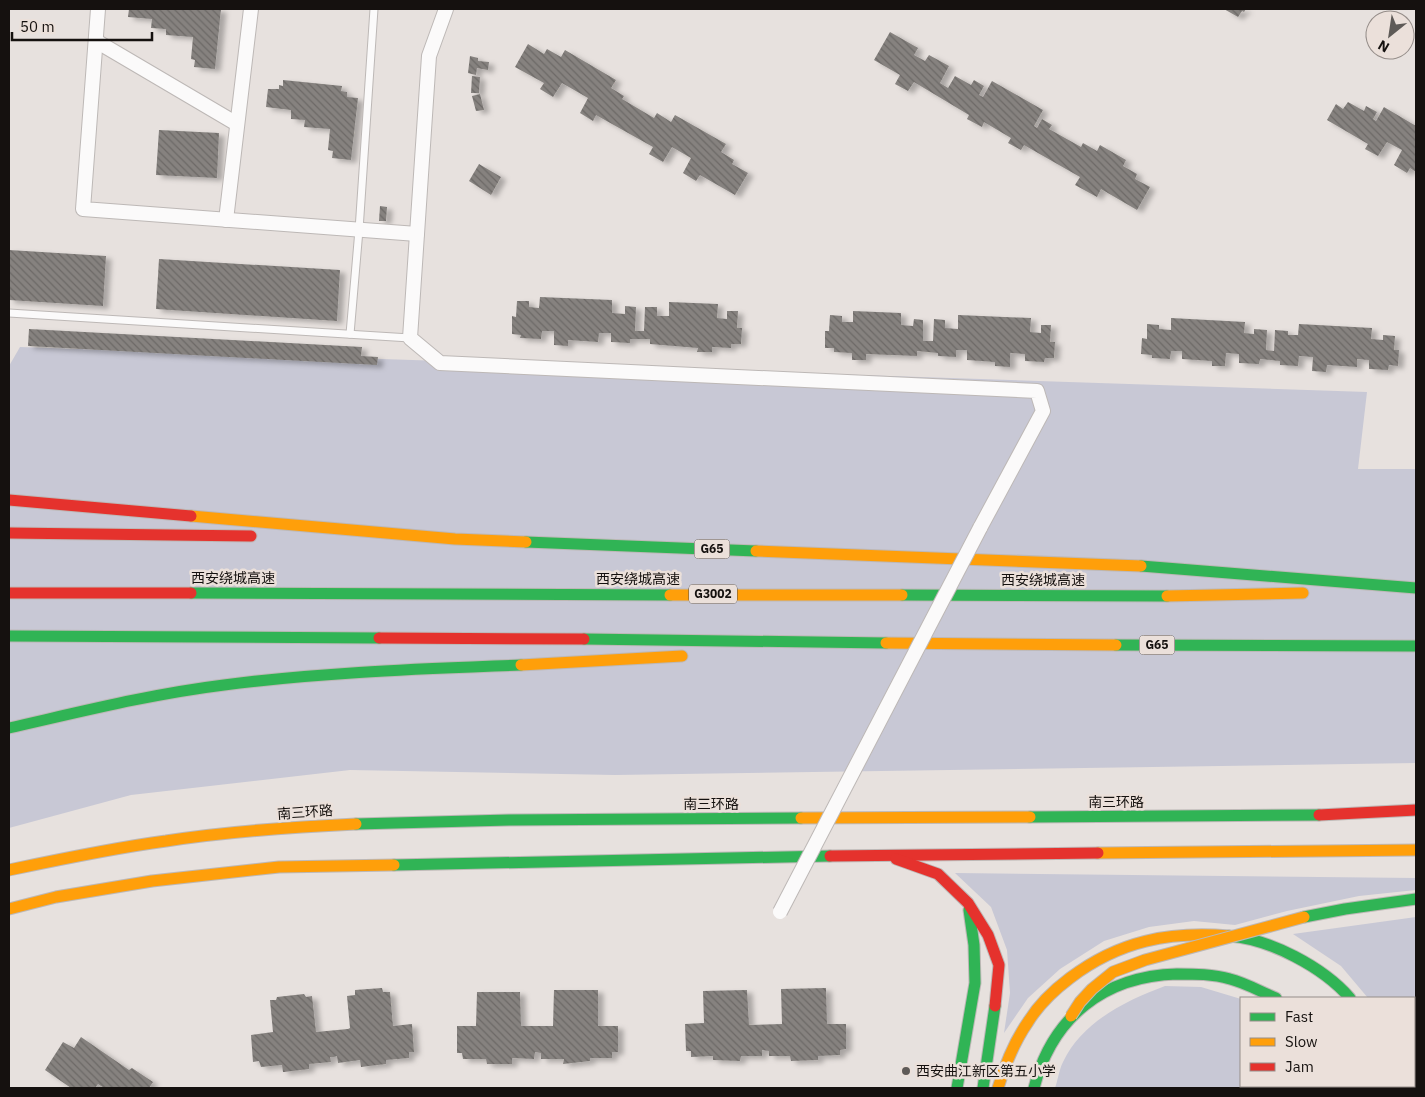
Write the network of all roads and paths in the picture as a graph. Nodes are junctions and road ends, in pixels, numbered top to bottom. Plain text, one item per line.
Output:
1 (98, 9) edge
2 (251, 9) edge
3 (374, 9) edge
4 (446, 9) edge
5 (96, 41) junction
6 (238, 124) junction
7 (226, 220) junction
8 (359, 230) junction
9 (417, 234) junction
10 (9, 313) edge
11 (350, 334) junction
12 (410, 338) junction
13 (9, 500) edge
14 (9, 532) edge
15 (266, 536) dead end
16 (296, 536) dead end
17 (455, 539) junction
18 (1416, 589) edge
19 (9, 593) edge
20 (9, 636) edge
21 (897, 644) junction
22 (1416, 646) edge
23 (739, 653) dead end
24 (689, 656) dead end
25 (9, 728) edge
26 (1416, 810) edge
27 (1416, 850) edge
28 (888, 856) junction
29 (9, 870) edge
30 (1416, 900) edge
31 (968, 903) junction
32 (9, 908) edge
33 (780, 912) dead end
34 (1274, 997) edge
35 (1349, 997) edge
36 (1071, 1016) junction
37 (957, 1088) edge
38 (983, 1088) edge
39 (998, 1088) edge
40 (1034, 1088) edge

1 - 5 street
2 - 6 street
3 - 8 lane
4 - 9 street
5 - 6 street
5 - 7 street
6 - 7 street
7 - 8 street
8 - 9 street
8 - 11 lane
9 - 12 street
10 - 11 lane
11 - 12 lane
12 - 33 street, bridge
13 - 17 main road, G65
14 - 15 main road
16 - 17 main road
17 - 18 main road, G65
18 - 19 main road, 西安绕城高速 / G3002
20 - 21 main road, G65
21 - 22 main road, G65
21 - 23 main road
24 - 25 main road
26 - 29 main road, 南三环路
27 - 28 main road
28 - 31 main road
28 - 32 main road
30 - 36 main road, bridge
31 - 37 main road
31 - 38 main road
34 - 36 main road
35 - 39 main road
36 - 40 main road

